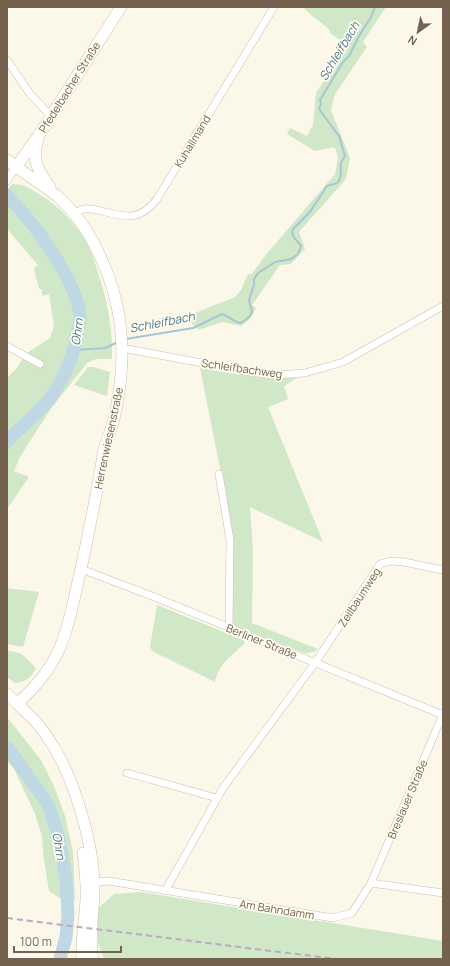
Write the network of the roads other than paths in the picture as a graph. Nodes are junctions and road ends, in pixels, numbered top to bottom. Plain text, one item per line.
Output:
1 (121, 7) edge
2 (274, 7) edge
3 (7, 60) edge
4 (51, 116) junction
5 (39, 135) junction
6 (11, 164) edge
7 (7, 181) edge
8 (56, 196) junction
9 (75, 214) junction
10 (443, 306) edge
11 (122, 342) junction
12 (7, 346) edge
13 (40, 364) dead end
14 (219, 474) dead end
15 (81, 569) junction
16 (443, 570) edge
17 (229, 627) junction
18 (315, 663) junction
19 (7, 693) edge
20 (26, 695) junction
21 (17, 704) junction
22 (443, 714) edge
23 (30, 716) junction
24 (127, 773) dead end
25 (217, 798) junction
26 (94, 882) junction
27 (371, 883) junction
28 (165, 891) junction
29 (443, 893) edge
30 (82, 959) edge
31 (93, 959) edge

1 - 4 main road, Pfedelbacher Straße
2 - 9 street, Kuhallmand
3 - 4 street
4 - 5 main road, Pfedelbacher Straße
5 - 6 main road, Pfedelbacher Straße
5 - 8 main road
6 - 7 street
6 - 8 main road, Herrenwiesenstraße
8 - 9 main road, Herrenwiesenstraße
9 - 11 main road, Herrenwiesenstraße
10 - 11 street, Schleifbachweg
11 - 15 main road, Herrenwiesenstraße
12 - 13 street
14 - 17 street
15 - 17 street, Berliner Straße
15 - 20 main road, Herrenwiesenstraße
16 - 18 street, Zeilbaumweg
17 - 18 street, Berliner Straße
18 - 22 street, Berliner Straße
18 - 25 street, Zeilbaumweg
19 - 20 main road
19 - 21 main road
20 - 21 main road, Herrenwiesenstraße
20 - 23 main road
21 - 23 main road
21 - 30 main road
22 - 27 street, Breslauer Straße
23 - 26 main road
24 - 25 street
25 - 28 street, Zeilbaumweg
26 - 28 street, Am Bahndamm
26 - 31 main road
27 - 28 street, Am Bahndamm
27 - 29 street

